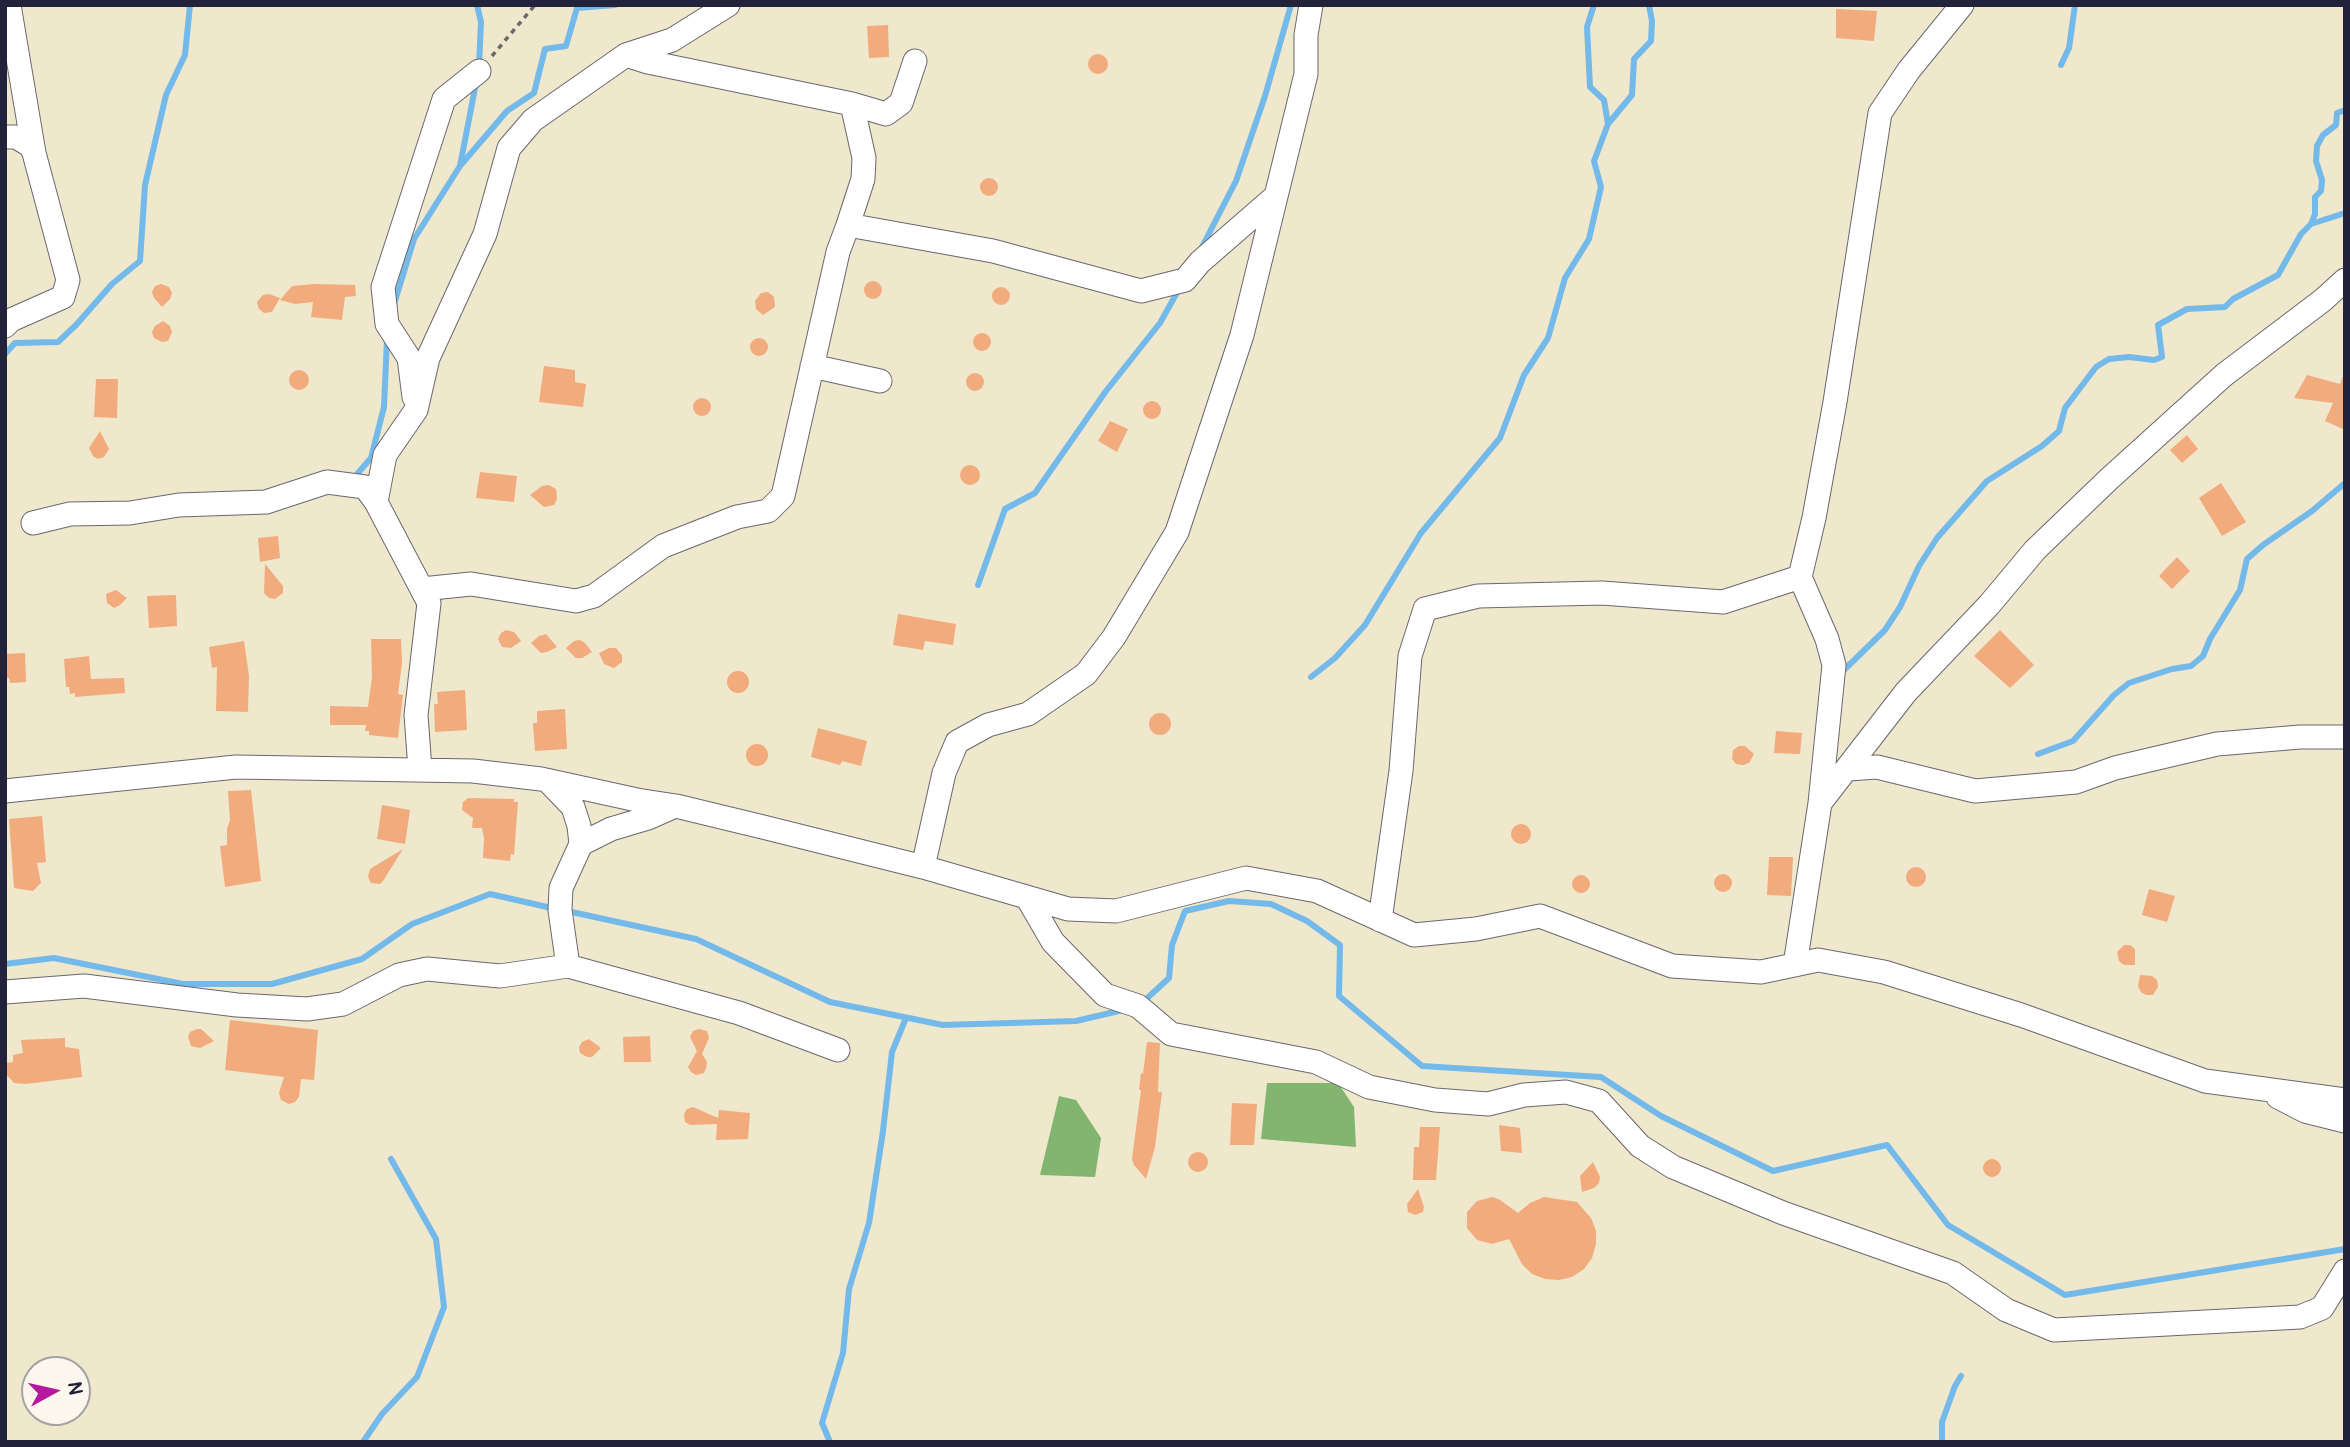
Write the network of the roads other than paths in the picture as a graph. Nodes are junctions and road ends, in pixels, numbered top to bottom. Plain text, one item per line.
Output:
1 (9, 5) edge
2 (728, 5) edge
3 (1311, 5) edge
4 (1962, 5) edge
5 (626, 55) junction
6 (915, 61) dead end
7 (478, 71) road end
8 (852, 104) junction
9 (5, 137) edge
10 (34, 153) junction
11 (1276, 196) junction
12 (848, 225) junction
13 (2345, 280) edge
14 (5, 326) edge
15 (812, 366) junction
16 (880, 382) dead end
17 (416, 410) junction
18 (376, 502) junction
19 (33, 523) dead end
20 (1800, 577) junction
21 (422, 589) junction
22 (2345, 737) edge
23 (420, 769) junction
24 (1848, 769) junction
25 (548, 781) junction
26 (5, 791) edge
27 (1820, 803) junction
28 (676, 806) junction
29 (581, 844) junction
30 (923, 867) junction
31 (1028, 899) junction
32 (1380, 920) junction
33 (1795, 965) junction
34 (568, 966) junction
35 (5, 992) edge
36 (838, 1050) dead end
37 (2262, 1090) junction
38 (2345, 1100) edge
39 (2345, 1121) edge
40 (2345, 1271) edge

1 - 10 street
2 - 5 street
3 - 11 street
4 - 20 street
5 - 8 street
5 - 17 street
6 - 8 street
7 - 17 street
8 - 12 street
9 - 10 street
10 - 14 street
11 - 12 street
11 - 30 street
12 - 15 street
13 - 24 street
15 - 16 street
15 - 21 street
17 - 18 street
18 - 19 street
18 - 21 street
20 - 27 street
20 - 32 street
21 - 23 street
22 - 24 street
23 - 25 street
23 - 26 street
24 - 27 street
25 - 28 street
25 - 29 street
27 - 33 street
28 - 29 street
28 - 30 street
29 - 34 street
30 - 31 street
31 - 32 street
31 - 40 street
32 - 33 street
33 - 37 street
34 - 35 street
34 - 36 street
37 - 38 street
37 - 39 street

